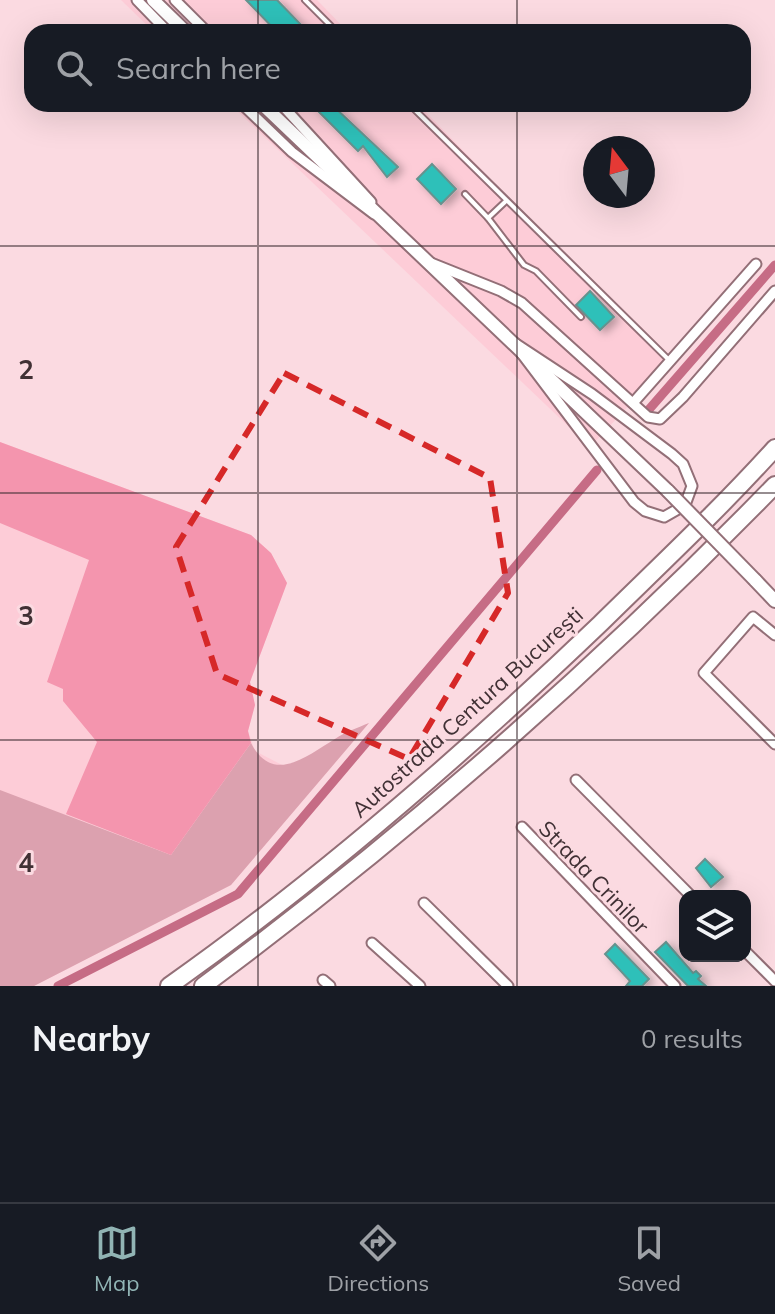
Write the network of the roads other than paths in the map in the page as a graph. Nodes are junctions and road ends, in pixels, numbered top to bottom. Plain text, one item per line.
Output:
1 (137, 0) edge
2 (175, 0) edge
3 (305, 0) edge
4 (155, 2) edge
5 (160, 24) edge
6 (178, 24) edge
7 (199, 24) edge
8 (329, 24) edge
9 (251, 112) edge
10 (270, 112) edge
11 (289, 112) edge
12 (417, 112) edge
13 (465, 194) dead end
14 (506, 201) junction
15 (378, 216) junction
16 (488, 218) junction
17 (431, 263) junction
18 (756, 264) dead end
19 (775, 291) edge
20 (581, 317) dead end
21 (513, 342) junction
22 (671, 362) junction
23 (633, 403) junction
24 (775, 448) edge
25 (775, 485) edge
26 (775, 601) edge
27 (775, 635) edge
28 (775, 744) edge
29 (576, 780) dead end
30 (522, 827) dead end
31 (685, 890) edge
32 (424, 903) dead end
33 (372, 943) dead end
34 (751, 957) edge
35 (775, 981) edge
36 (169, 986) edge
37 (203, 986) edge
38 (420, 986) edge
39 (508, 986) edge
40 (675, 986) edge

1 - 5 street
2 - 7 street
3 - 8 lane
4 - 6 main road
9 - 15 street
10 - 15 main road
11 - 15 street
12 - 14 lane
13 - 16 lane
14 - 16 lane
14 - 22 lane
15 - 17 main road
16 - 20 lane
17 - 21 main road
17 - 23 street
18 - 22 street
19 - 23 street
21 - 21 street
21 - 26 main road, bridge
22 - 23 street
24 - 36 highway, Autostrada Centura București
25 - 37 highway, Autostrada Centura București
27 - 28 street
29 - 31 street
30 - 40 street, Strada Crinilor
32 - 39 street
33 - 38 street
34 - 35 street

